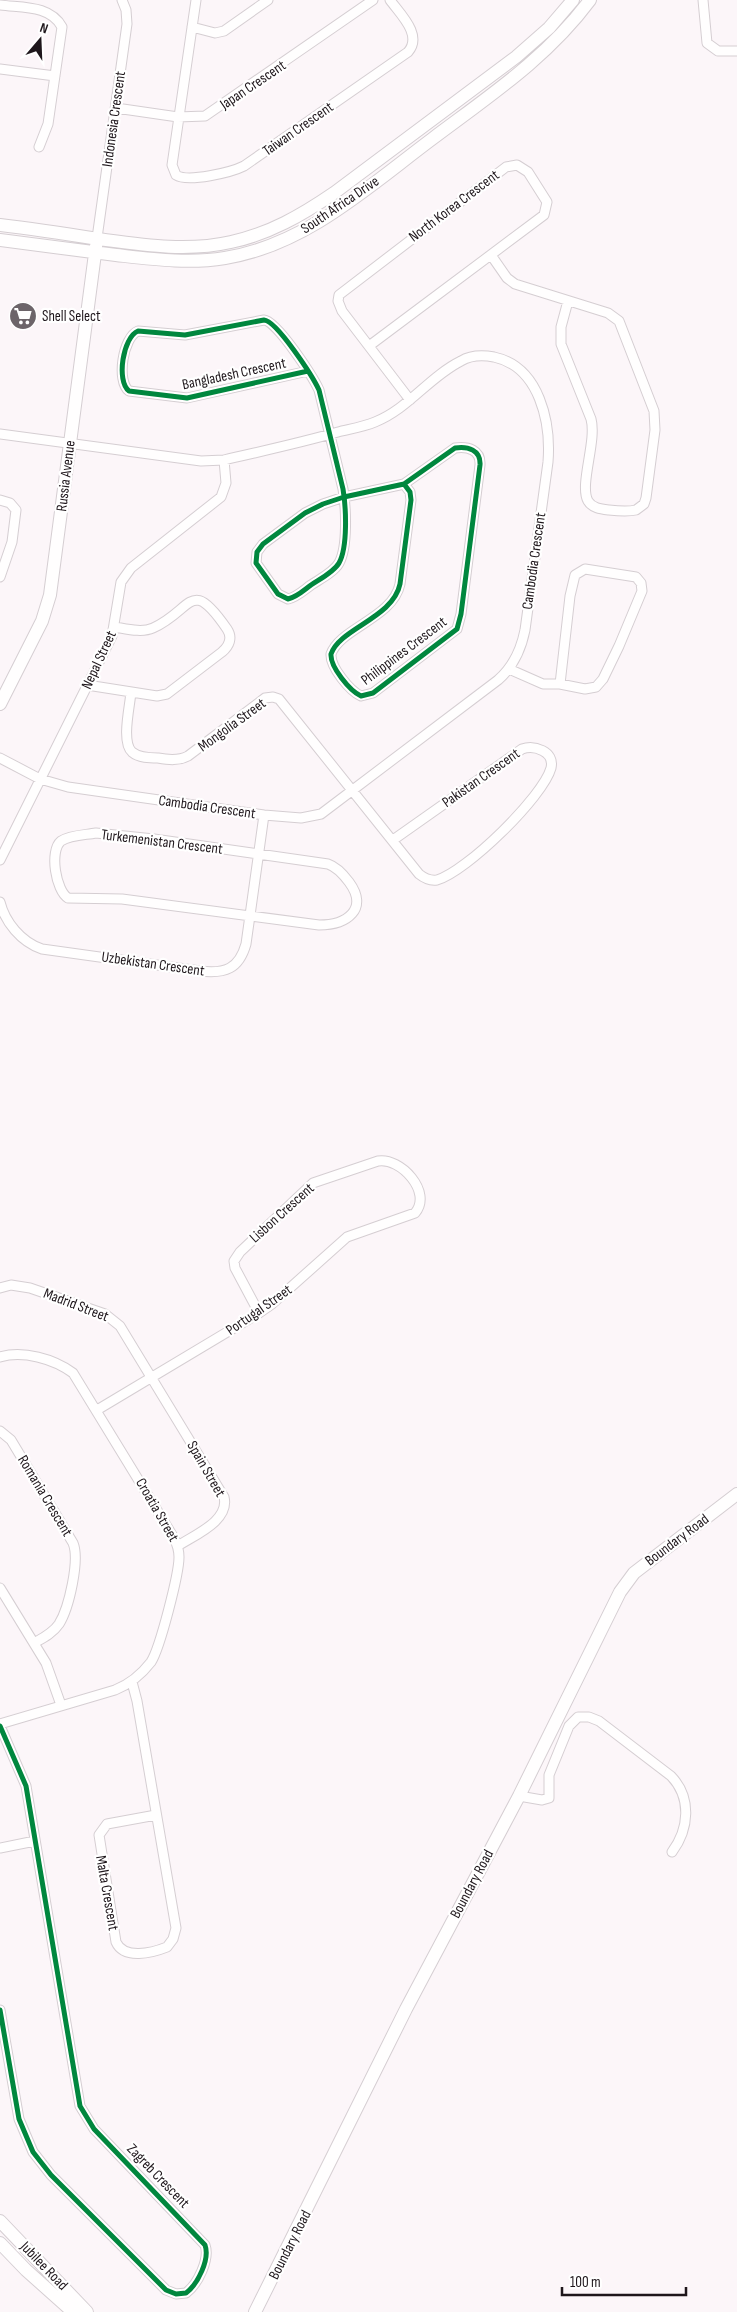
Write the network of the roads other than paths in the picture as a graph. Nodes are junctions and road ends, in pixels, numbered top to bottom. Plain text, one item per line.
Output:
1 (122, 0) edge
2 (196, 0) edge
3 (268, 0) edge
4 (373, 0) edge
5 (390, 0) edge
6 (573, 0) edge
7 (590, 0) edge
8 (703, 0) edge
9 (0, 5) edge
10 (192, 27) junction
11 (737, 51) edge
12 (0, 69) edge
13 (55, 76) junction
14 (116, 108) junction
15 (178, 116) junction
16 (39, 146) dead end
17 (0, 225) edge
18 (97, 238) junction
19 (0, 240) edge
20 (95, 252) junction
21 (491, 255) junction
22 (568, 301) junction
23 (369, 346) junction
24 (308, 371) junction
25 (410, 400) junction
26 (0, 434) edge
27 (329, 435) junction
28 (70, 444) junction
29 (224, 460) junction
30 (404, 484) junction
31 (344, 497) junction
32 (0, 500) edge
33 (0, 577) edge
34 (115, 627) junction
35 (509, 669) junction
36 (560, 684) junction
37 (87, 685) junction
38 (131, 692) junction
39 (0, 704) edge
40 (0, 758) edge
41 (40, 779) junction
42 (354, 791) junction
43 (264, 815) junction
44 (393, 840) junction
45 (258, 854) junction
46 (0, 860) edge
47 (0, 902) edge
48 (250, 916) junction
49 (418, 1210) joint
50 (0, 1288) edge
51 (259, 1313) junction
52 (0, 1357) edge
53 (151, 1378) junction
54 (97, 1410) junction
55 (0, 1431) edge
56 (737, 1494) edge
57 (178, 1546) junction
58 (0, 1588) edge
59 (34, 1643) junction
60 (132, 1682) junction
61 (61, 1705) junction
62 (0, 1725) edge
63 (519, 1796) junction
64 (156, 1815) junction
65 (35, 1842) junction
66 (0, 1848) edge
67 (672, 1852) dead end
68 (0, 2010) edge
69 (0, 2222) edge
70 (0, 2243) edge
71 (73, 2312) edge
72 (87, 2312) edge
73 (255, 2312) edge

1 - 14 street, Indonesia Crescent
2 - 10 street
3 - 10 street
4 - 15 street, Japan Crescent
5 - 15 street, Taiwan Crescent
6 - 18 street, South Africa Drive
7 - 20 street, South Africa Drive
8 - 11 street
9 - 13 street
10 - 15 street
12 - 13 street
13 - 16 street
14 - 15 street, Japan Crescent
14 - 18 street, Indonesia Crescent
17 - 18 street, South Africa Drive
18 - 20 street, Russia Avenue
19 - 20 street, South Africa Drive
20 - 28 street, Russia Avenue
21 - 22 street
21 - 23 street, North Korea Crescent
21 - 23 street, North Korea Crescent
22 - 22 street
23 - 25 street, North Korea Crescent
24 - 24 street, Bangladesh Crescent
24 - 27 street, Bangladesh Crescent
25 - 27 street, Cambodia Crescent
25 - 35 street, Cambodia Crescent
26 - 28 street, Cambodia Crescent
27 - 29 street, Cambodia Crescent
27 - 31 street, Bangladesh Crescent
28 - 29 street, Cambodia Crescent
28 - 39 street, Russia Avenue
29 - 34 street, Nepal Street
30 - 30 street, Philippines Crescent
30 - 31 street, Philippines Crescent
31 - 31 street, Philippines Crescent
32 - 33 street
34 - 37 street, Nepal Street
34 - 38 street
35 - 36 street
35 - 42 street, Cambodia Crescent
36 - 36 street
37 - 38 street
37 - 41 street, Nepal Street
38 - 42 street, Mongolia Street
40 - 41 street, Cambodia Crescent
41 - 43 street, Cambodia Crescent
41 - 46 street
42 - 43 street, Cambodia Crescent
42 - 44 street, Pakistan Crescent
43 - 45 street, Uzbekistan Crescent
44 - 44 street, Pakistan Crescent
45 - 48 street, Uzbekistan Crescent
45 - 48 street, Turkemenistan Crescent
45 - 48 street, Turkemenistan Crescent
47 - 48 street, Uzbekistan Crescent
49 - 51 street, Portugal Street
49 - 51 street, Lisbon Crescent
50 - 53 street, Madrid Street
51 - 53 street, Portugal Street
52 - 54 street, Croatia Street
53 - 54 street, Portugal Street
53 - 57 street, Spain Street
54 - 57 street, Croatia Street
55 - 59 street, Romania Crescent
56 - 63 street, Boundary Road
57 - 60 street, Croatia Street
58 - 59 street
59 - 61 street
60 - 61 street, Croatia Street
60 - 64 street, Malta Crescent
61 - 62 street, Croatia Street
62 - 65 street, Zagreb Crescent
63 - 67 street
63 - 73 street, Boundary Road
64 - 64 street, Malta Crescent
65 - 66 street
65 - 68 street, Zagreb Crescent
69 - 72 street, Jubilee Road
70 - 71 street, Jubilee Road

